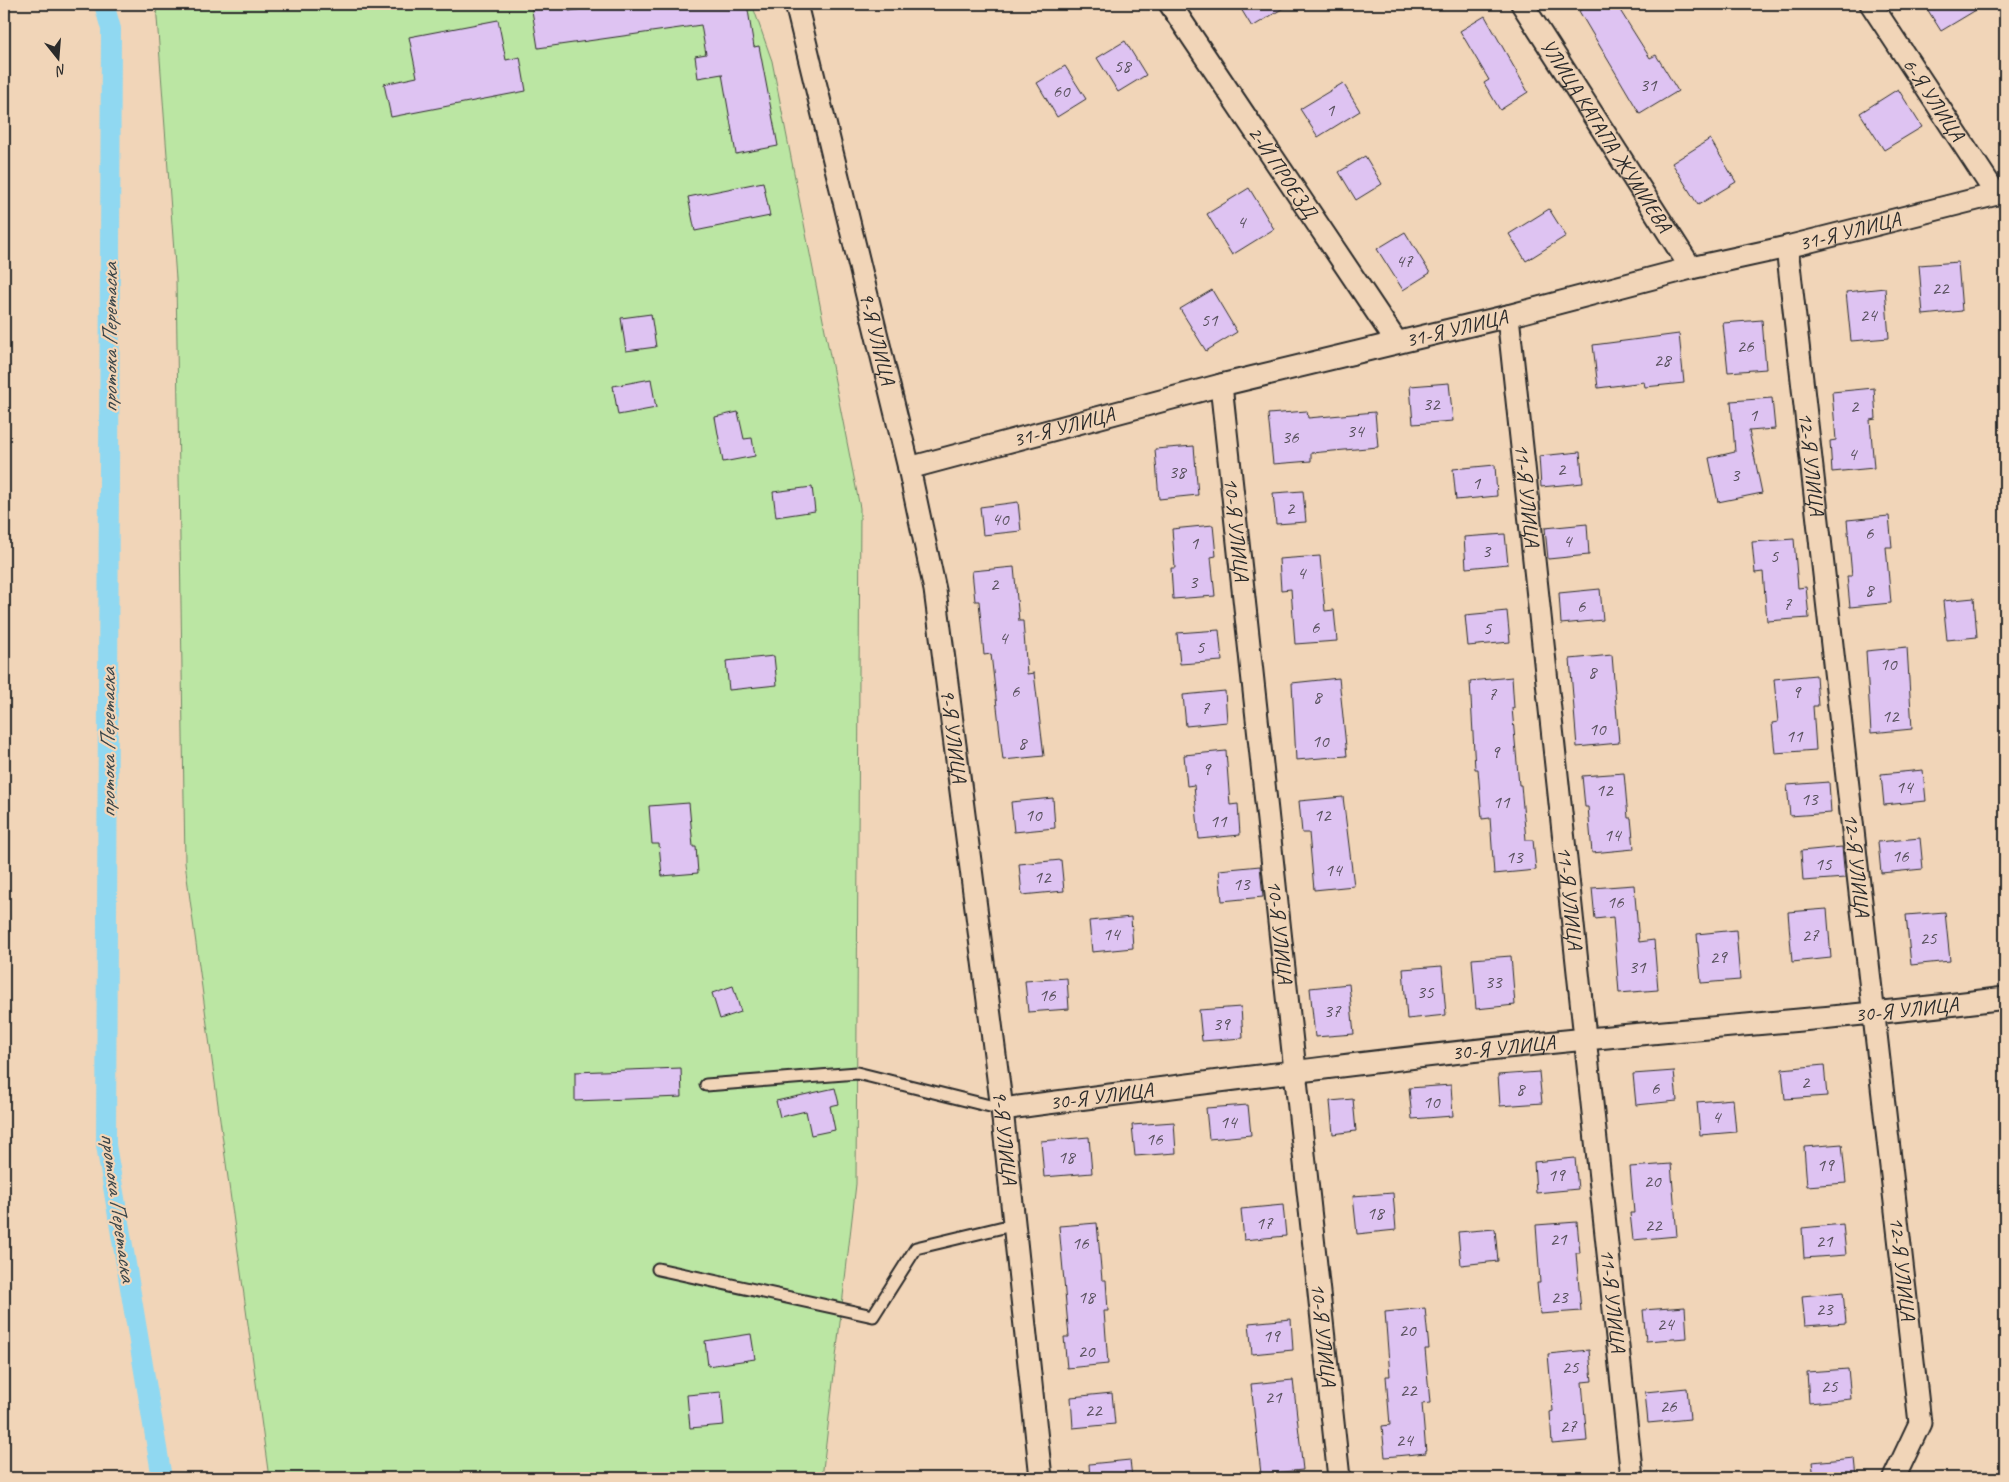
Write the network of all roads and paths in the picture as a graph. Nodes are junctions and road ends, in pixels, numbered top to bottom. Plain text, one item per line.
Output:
1 (796, 4) edge
2 (1170, 4) edge
3 (1522, 4) edge
4 (1871, 4) edge
5 (2001, 193) edge
6 (1787, 247) junction
7 (1691, 268) junction
8 (1508, 316) junction
9 (1396, 341) junction
10 (1221, 385) junction
11 (909, 468) junction
12 (2005, 998) edge
13 (1874, 1014) junction
14 (1585, 1040) junction
15 (1294, 1071) junction
16 (706, 1085) dead end
17 (1002, 1109) junction
18 (1012, 1225) junction
19 (658, 1268) dead end
20 (1041, 1478) edge
21 (1339, 1478) edge
22 (1632, 1478) edge
23 (1894, 1478) edge

1 - 11 street, 9-Я УЛИЦА
2 - 9 street, 2-Й ПРОЕЗД
3 - 7 street, УЛИЦА КАТАПА ЖУМИЕВА
4 - 5 street, 6-Я УЛИЦА
5 - 6 street, 31-Я УЛИЦА
6 - 7 street, 31-Я УЛИЦА
6 - 13 street, 12-Я УЛИЦА
7 - 8 street, 31-Я УЛИЦА
8 - 9 street, 31-Я УЛИЦА
8 - 14 street, 11-Я УЛИЦА
9 - 10 street, 31-Я УЛИЦА
10 - 11 street, 31-Я УЛИЦА
10 - 15 street, 10-Я УЛИЦА
11 - 17 street, 9-Я УЛИЦА
12 - 13 street, 30-Я УЛИЦА
13 - 14 street, 30-Я УЛИЦА
13 - 23 street, 12-Я УЛИЦА
14 - 15 street, 30-Я УЛИЦА
14 - 22 street, 11-Я УЛИЦА
15 - 17 street, 30-Я УЛИЦА
15 - 21 street, 10-Я УЛИЦА
16 - 17 lane
17 - 18 street, 9-Я УЛИЦА
18 - 19 lane
18 - 20 street, 9-Я УЛИЦА

